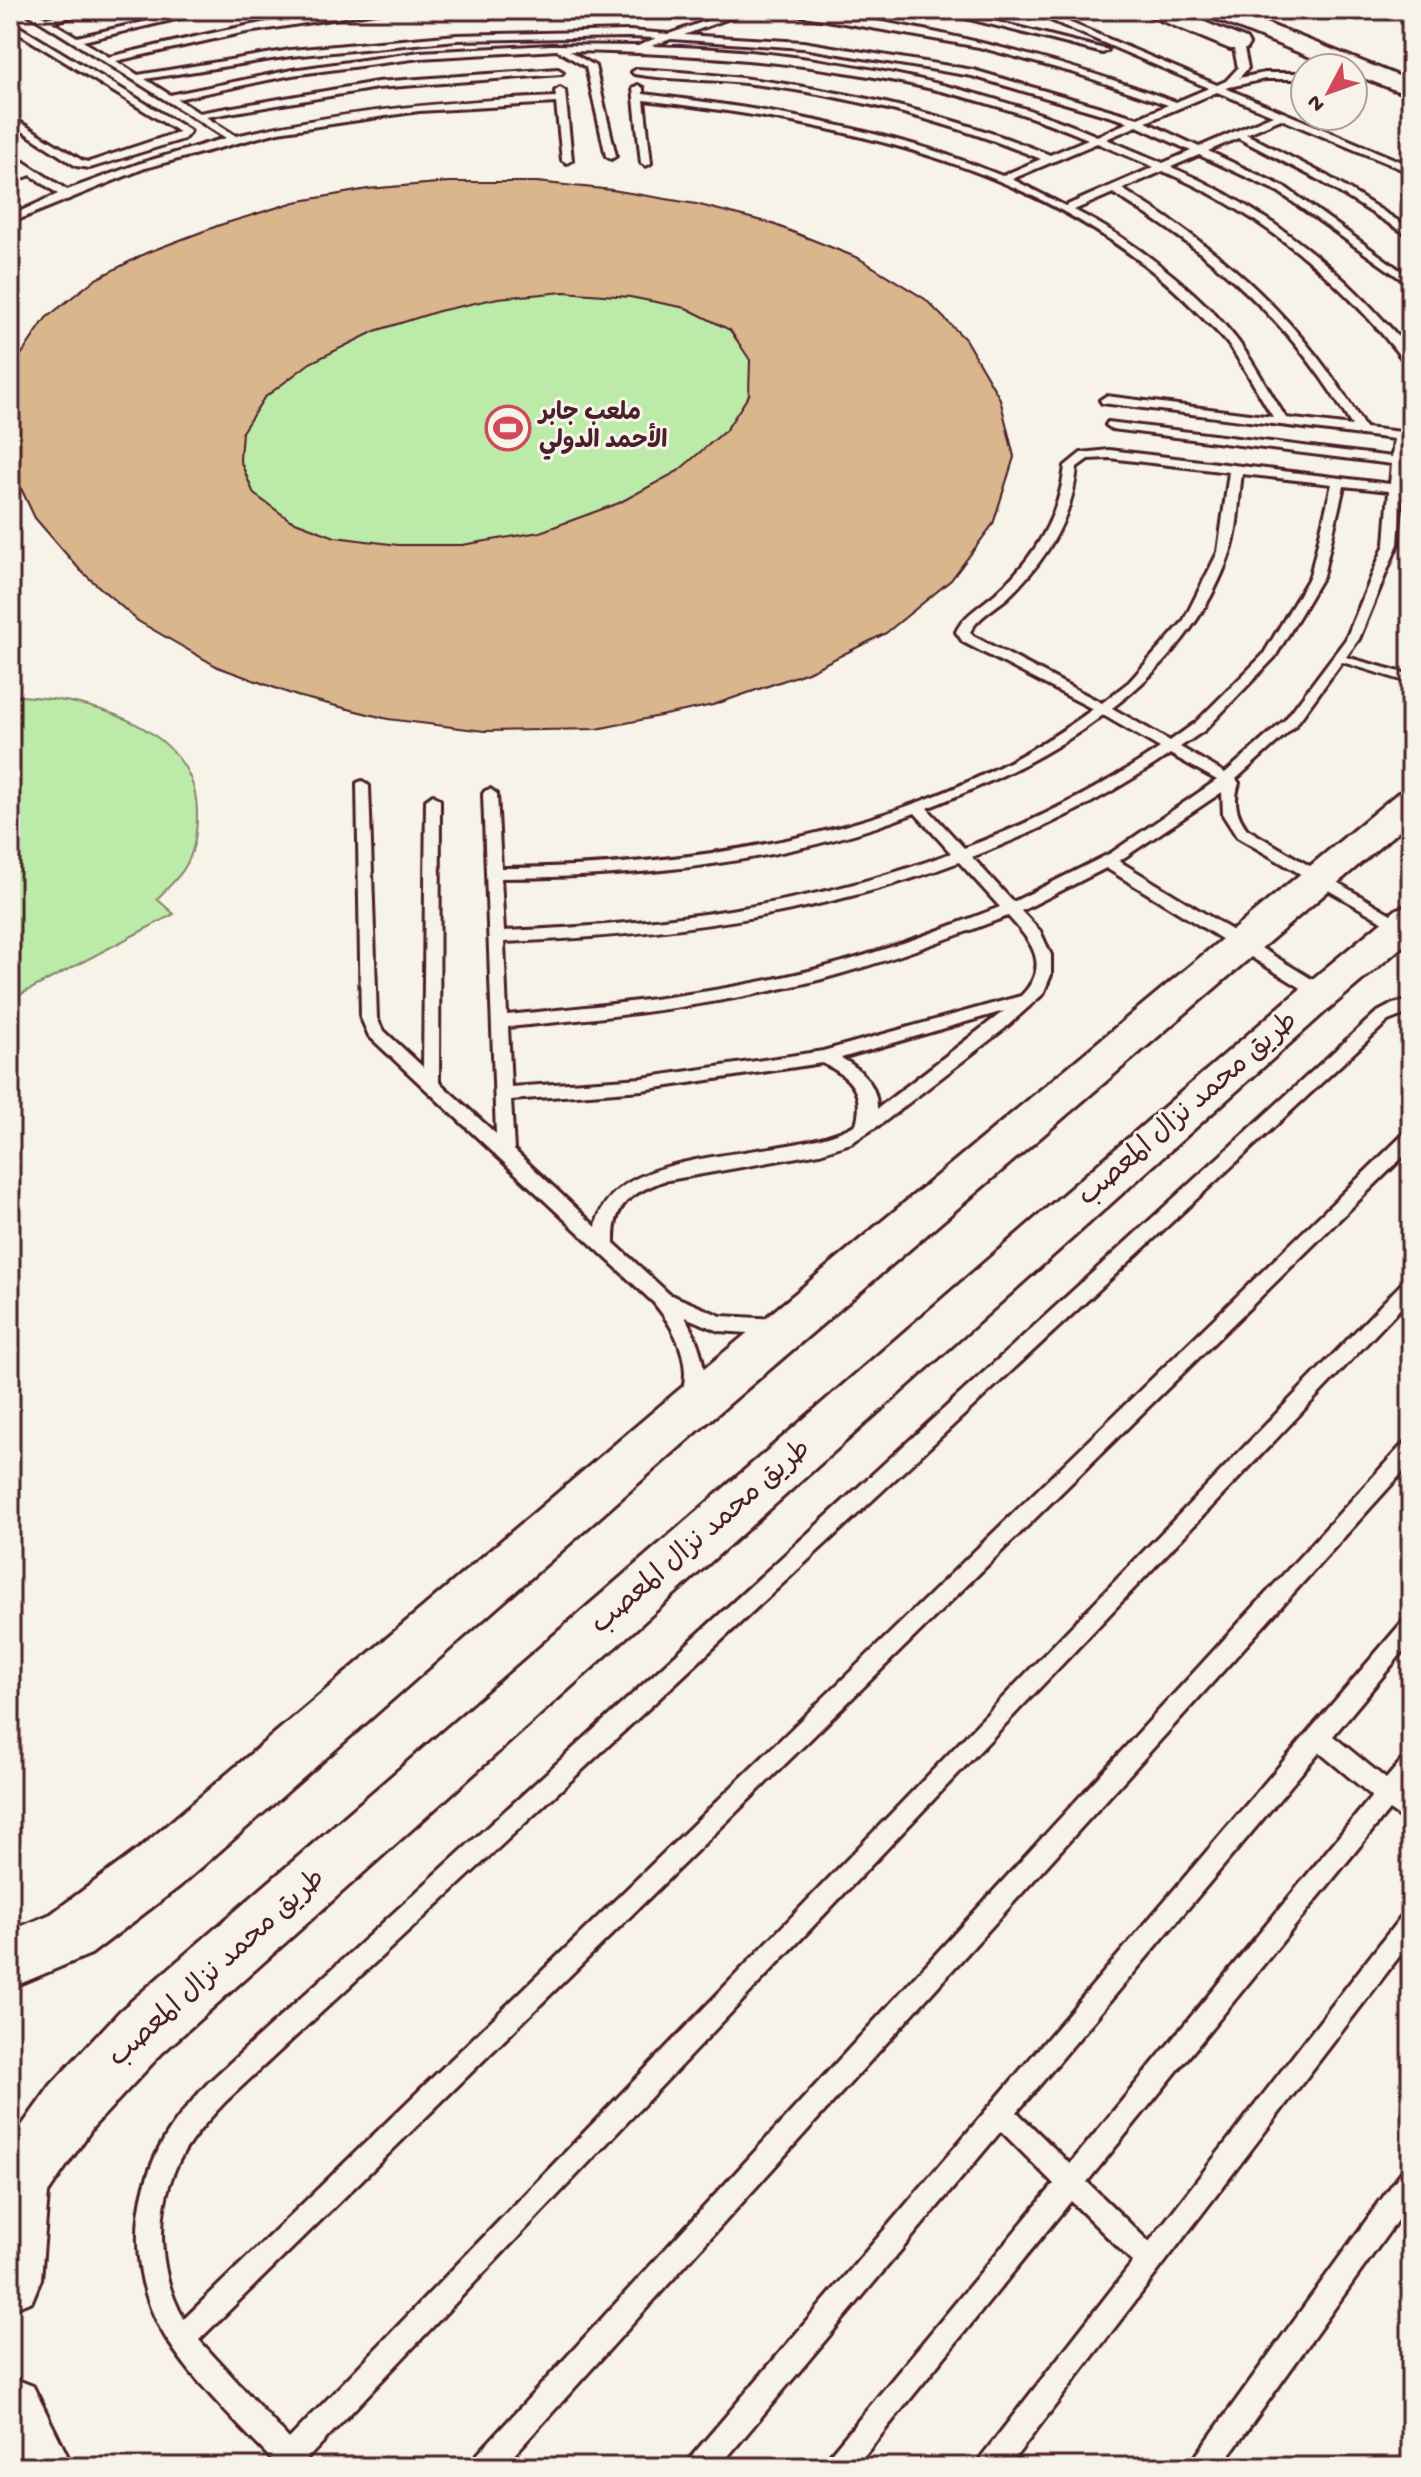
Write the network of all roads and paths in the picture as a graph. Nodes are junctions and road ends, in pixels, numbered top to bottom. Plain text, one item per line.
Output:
1 (27, 10) edge
2 (89, 10) edge
3 (209, 10) edge
4 (384, 10) edge
5 (746, 10) edge
6 (775, 10) edge
7 (939, 10) edge
8 (1030, 10) edge
9 (1156, 10) edge
10 (1213, 10) edge
11 (1270, 10) edge
12 (44, 21) junction
13 (603, 22) dead end
14 (1002, 23) junction
15 (10, 24) edge
16 (494, 24) dead end
17 (507, 24) dead end
18 (700, 26) junction
19 (1283, 38) junction
20 (75, 40) junction
21 (1238, 44) junction
22 (556, 48) junction
23 (634, 49) junction
24 (608, 59) dead end
25 (108, 60) junction
26 (1289, 67) edge
27 (1175, 70) junction
28 (558, 72) junction
29 (637, 72) junction
30 (1289, 75) edge
31 (136, 78) junction
32 (1229, 83) junction
33 (1217, 88) junction
34 (1411, 89) edge
35 (639, 96) junction
36 (168, 98) junction
37 (561, 100) junction
38 (1176, 105) junction
39 (1281, 115) junction
40 (198, 116) junction
41 (10, 119) edge
42 (1142, 119) junction
43 (1239, 134) junction
44 (1098, 138) junction
45 (234, 139) junction
46 (1207, 147) junction
47 (1362, 149) junction
48 (10, 156) edge
49 (611, 156) dead end
50 (1050, 159) junction
51 (567, 160) dead end
52 (646, 163) dead end
53 (1163, 166) junction
54 (1411, 170) edge
55 (31, 171) junction
56 (10, 180) edge
57 (1001, 180) junction
58 (1411, 182) edge
59 (1113, 188) junction
60 (65, 194) junction
61 (1065, 210) junction
62 (10, 220) edge
63 (1411, 234) edge
64 (1411, 283) edge
65 (1411, 363) edge
66 (1106, 400) dead end
67 (1281, 420) junction
68 (1112, 425) dead end
69 (1360, 430) junction
70 (1407, 439) edge
71 (1404, 462) junction
72 (1236, 469) junction
73 (1339, 482) junction
74 (1408, 490) edge
75 (1348, 661) junction
76 (1411, 679) edge
77 (1103, 709) junction
78 (1171, 748) junction
79 (1232, 783) junction
80 (362, 786) dead end
81 (490, 794) dead end
82 (433, 800) dead end
83 (1411, 801) edge
84 (918, 807) junction
85 (964, 855) junction
86 (1110, 863) junction
87 (494, 873) junction
88 (1320, 879) junction
89 (1013, 909) junction
90 (1408, 926) edge
91 (496, 937) junction
92 (1240, 945) junction
93 (1322, 993) junction
94 (1029, 998) junction
95 (1411, 1006) edge
96 (499, 1022) junction
97 (823, 1057) junction
98 (431, 1086) junction
99 (502, 1094) junction
100 (864, 1126) junction
101 (1411, 1138) edge
102 (505, 1153) junction
103 (605, 1243) junction
104 (1411, 1285) edge
105 (661, 1298) junction
106 (786, 1327) junction
107 (691, 1408) junction
108 (1411, 1449) edge
109 (1411, 1627) edge
110 (1318, 1737) junction
111 (1411, 1766) edge
112 (1388, 1795) junction
113 (1411, 1814) edge
114 (1411, 1922) edge
115 (10, 1960) edge
116 (1000, 2113) junction
117 (14, 2165) edge
118 (1411, 2180) edge
119 (1070, 2183) junction
120 (1150, 2261) junction
121 (10, 2279) edge
122 (182, 2339) junction
123 (10, 2409) edge
124 (293, 2462) edge
125 (40, 2467) edge
126 (485, 2467) edge
127 (701, 2467) edge
128 (838, 2467) edge
129 (991, 2467) edge
130 (1205, 2467) edge

1 - 12 lane
2 - 12 lane
3 - 20 lane
4 - 25 lane
5 - 18 lane
6 - 38 lane
7 - 14 lane
8 - 14 lane
8 - 27 lane
9 - 21 street
10 - 19 street
11 - 19 street
12 - 20 lane
13 - 18 lane
14 - 27 lane
15 - 41 lane
16 - 31 lane
17 - 22 lane
18 - 23 lane
18 - 42 lane
19 - 34 street
20 - 25 lane
21 - 26 street
21 - 32 lane
22 - 23 lane
22 - 28 lane
22 - 36 lane
22 - 49 lane
23 - 24 lane
23 - 29 lane
23 - 44 lane
25 - 31 lane
27 - 33 lane
28 - 37 lane
28 - 40 lane
29 - 35 lane
29 - 50 lane
30 - 32 lane
31 - 36 lane
32 - 33 lane
33 - 38 lane
33 - 39 lane
35 - 52 lane
35 - 57 lane
36 - 40 lane
37 - 45 lane
37 - 51 lane
38 - 42 lane
39 - 43 lane
39 - 47 lane
40 - 45 lane
42 - 44 lane
42 - 46 lane
43 - 46 lane
43 - 63 lane
44 - 50 lane
44 - 53 lane
45 - 60 lane
46 - 53 lane
46 - 64 lane
47 - 54 lane
47 - 58 lane
48 - 55 lane
50 - 57 lane
53 - 59 lane
53 - 65 lane
55 - 56 lane
55 - 60 lane
57 - 61 lane
59 - 61 lane
59 - 69 lane
60 - 62 lane
61 - 67 lane
66 - 67 lane
67 - 69 lane
68 - 71 lane
69 - 70 lane
70 - 71 lane
71 - 74 lane
72 - 73 lane
72 - 77 lane
72 - 77 lane
73 - 74 lane
73 - 78 lane
74 - 75 lane
75 - 76 lane
75 - 79 lane
77 - 78 lane
77 - 84 lane
78 - 79 lane
78 - 85 lane
79 - 86 lane
79 - 88 lane
80 - 98 lane
81 - 87 lane
82 - 98 lane
83 - 88 street
84 - 85 lane
84 - 87 lane
85 - 89 lane
85 - 91 lane
86 - 89 lane
86 - 92 lane
87 - 91 lane
88 - 90 lane
88 - 92 street
89 - 94 lane
89 - 96 lane
90 - 93 street, طريق محمد نزال المعصب
91 - 96 lane
92 - 93 lane
92 - 106 street
93 - 117 street, طريق محمد نزال المعصب
94 - 97 lane
94 - 100 lane
95 - 122 lane
96 - 99 lane
97 - 99 lane
97 - 100 lane
98 - 102 lane
99 - 102 lane
100 - 103 lane
101 - 122 lane
102 - 103 lane
103 - 105 lane
104 - 124 lane
105 - 106 lane
105 - 107 lane
106 - 107 street
107 - 115 street
108 - 126 lane
109 - 110 lane
110 - 112 lane
110 - 116 lane
111 - 112 lane
112 - 113 lane
112 - 119 lane
114 - 120 lane
116 - 119 lane
116 - 127 lane
117 - 121 street
118 - 130 lane
119 - 120 lane
119 - 128 lane
120 - 129 lane
122 - 124 lane
123 - 125 street

